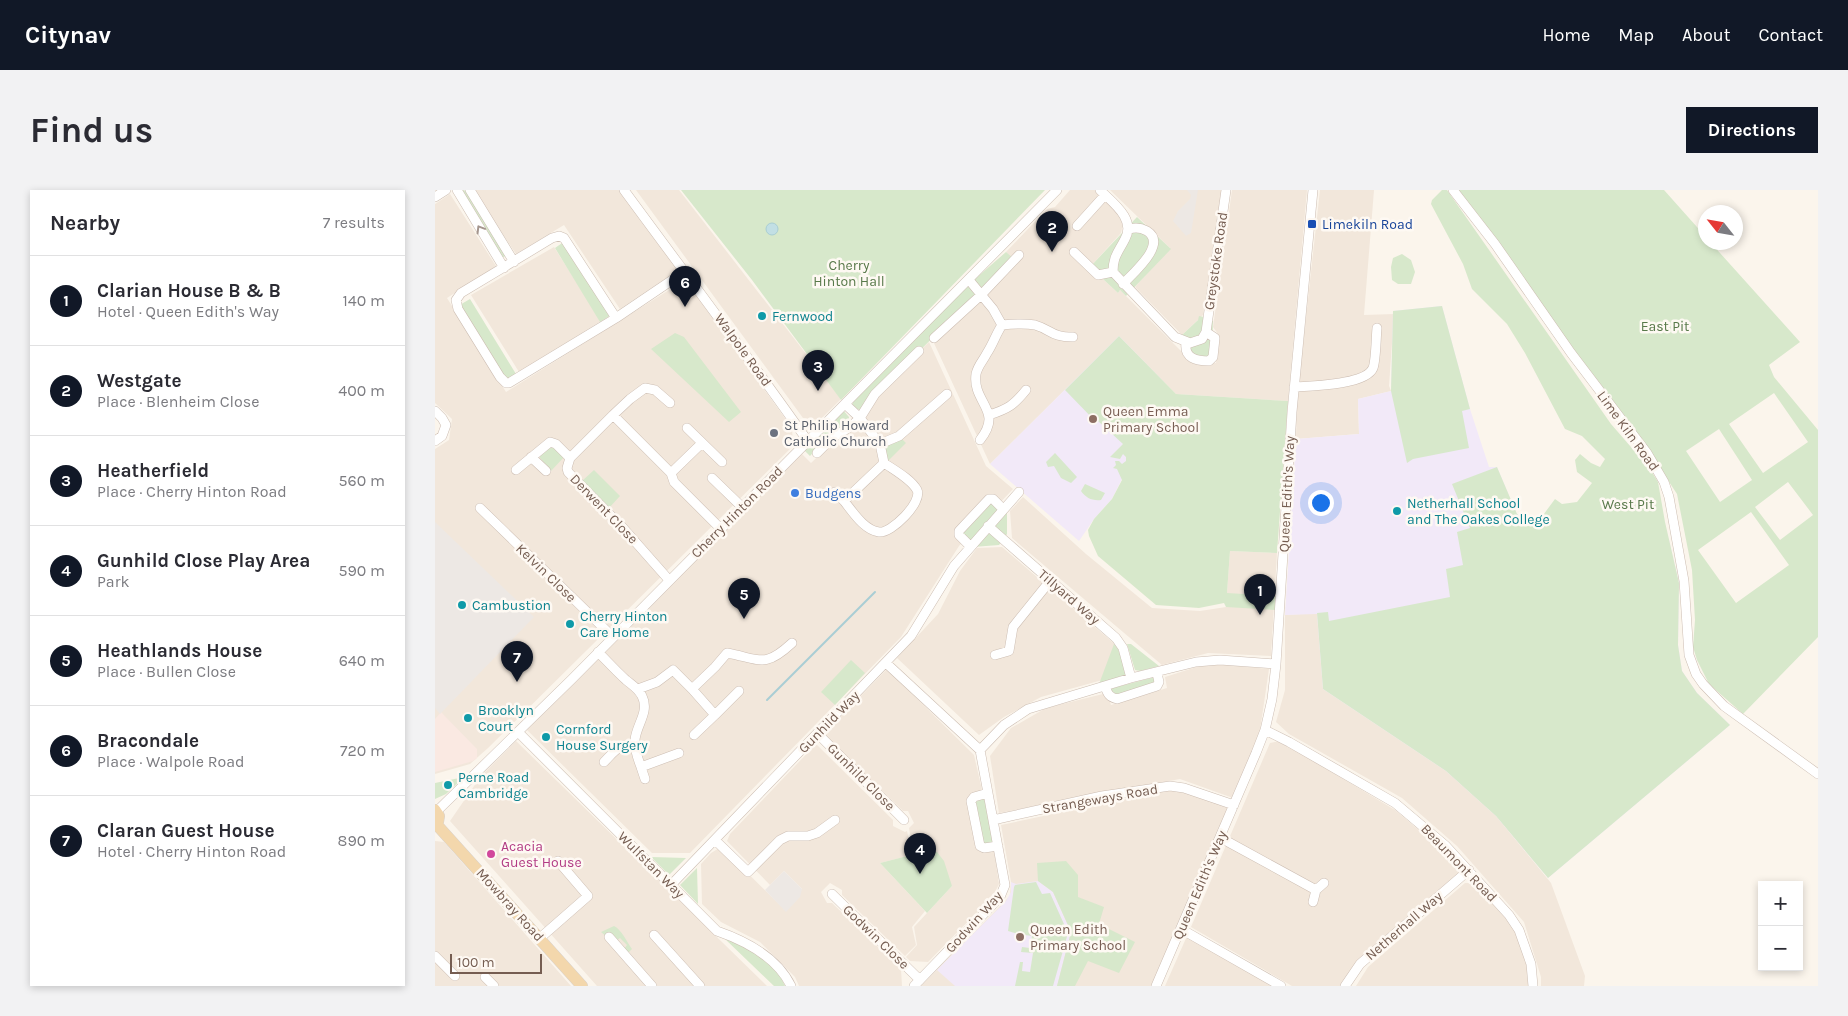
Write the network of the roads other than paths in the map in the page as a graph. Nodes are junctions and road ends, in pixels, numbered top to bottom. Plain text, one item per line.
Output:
1 (446, 190) edge
2 (457, 190) edge
3 (470, 190) edge
4 (624, 190) edge
5 (1057, 190) edge
6 (1226, 190) edge
7 (1313, 190) edge
8 (1453, 190) edge
9 (1103, 193) edge
10 (435, 197) edge
11 (1077, 226) dead end
12 (1128, 230) junction
13 (1074, 252) dead end
14 (1019, 256) dead end
15 (514, 262) junction
16 (504, 268) junction
17 (684, 272) junction
18 (1113, 272) junction
19 (969, 280) junction
20 (1123, 284) junction
21 (981, 294) junction
22 (616, 318) junction
23 (1002, 325) junction
24 (1377, 328) dead end
25 (1206, 332) junction
26 (1073, 337) dead end
27 (934, 338) dead end
28 (1186, 343) junction
29 (919, 351) dead end
30 (1294, 388) junction
31 (1026, 390) dead end
32 (947, 394) dead end
33 (670, 403) dead end
34 (845, 404) junction
35 (435, 411) edge
36 (989, 414) junction
37 (613, 415) junction
38 (860, 418) junction
39 (687, 428) dead end
40 (438, 438) edge
41 (807, 440) junction
42 (980, 440) dead end
43 (702, 443) junction
44 (881, 444) junction
45 (817, 453) dead end
46 (531, 457) junction
47 (570, 458) junction
48 (722, 462) dead end
49 (884, 463) junction
50 (516, 470) dead end
51 (546, 471) dead end
52 (671, 473) junction
53 (712, 478) dead end
54 (835, 492) dead end
55 (1019, 492) dead end
56 (848, 499) junction
57 (741, 506) junction
58 (480, 508) dead end
59 (1003, 509) junction
60 (988, 526) junction
61 (720, 528) junction
62 (971, 546) junction
63 (669, 580) junction
64 (1051, 581) junction
65 (613, 637) junction
66 (792, 643) dead end
67 (598, 652) junction
68 (995, 655) dead end
69 (886, 663) junction
70 (1276, 664) junction
71 (1157, 673) junction
72 (1131, 678) junction
73 (1105, 687) junction
74 (638, 689) junction
75 (692, 690) junction
76 (739, 691) dead end
77 (715, 715) junction
78 (1265, 730) junction
79 (518, 732) junction
80 (817, 734) junction
81 (694, 735) dead end
82 (635, 745) junction
83 (980, 750) junction
84 (679, 753) dead end
85 (604, 762) dead end
86 (641, 767) junction
87 (1818, 774) edge
88 (645, 779) dead end
89 (989, 793) junction
90 (1234, 805) junction
91 (436, 810) edge
92 (835, 820) dead end
93 (904, 820) dead end
94 (993, 820) junction
95 (436, 825) edge
96 (1221, 838) junction
97 (715, 840) junction
98 (998, 846) junction
99 (558, 861) dead end
100 (1469, 870) junction
101 (1324, 882) dead end
102 (671, 886) junction
103 (1316, 890) junction
104 (831, 894) dead end
105 (1313, 902) dead end
106 (1181, 929) junction
107 (654, 935) dead end
108 (609, 937) dead end
109 (540, 938) junction
110 (435, 956) edge
111 (455, 976) dead end
112 (485, 977) dead end
113 (917, 983) edge
114 (494, 986) edge
115 (582, 986) edge
116 (652, 986) edge
117 (701, 986) edge
118 (791, 986) edge
119 (1157, 986) edge
120 (1281, 986) edge
121 (1345, 986) edge
122 (1533, 986) edge

1 - 10 street
16 -> 2 street
3 - 15 street
4 - 17 street, Walpole Road
5 - 19 street, Cherry Hinton Road
6 - 25 street, Greystoke Road
7 - 30 street, Queen Edith's Way
8 - 87 street, Lime Kiln Road
9 - 11 street
9 - 12 street
12 - 18 street
12 - 20 street
13 - 18 street
14 - 21 street
15 - 16 street
15 - 22 street
16 - 22 street
17 - 22 street
17 - 41 street, Walpole Road
18 - 20 street, Greystoke Road
19 - 21 street
19 - 34 street, Cherry Hinton Road
20 - 28 street, Greystoke Road
21 - 23 street
21 - 27 street
23 - 26 street
23 - 36 street
24 - 30 street
25 - 28 street
25 - 28 street, Greystoke Road
29 - 38 street
30 - 70 street, Queen Edith's Way
31 - 36 street
32 - 44 street
33 - 37 street, Derwent Close
34 - 38 street
34 - 41 street, Cherry Hinton Road
35 - 40 street
36 - 42 street
37 - 47 street, Derwent Close
37 - 52 street
38 - 44 street
38 - 45 street
39 - 43 street
41 - 57 street, Cherry Hinton Road
43 - 48 street
43 - 52 street
44 - 49 street
46 - 47 street
46 - 50 street
46 - 51 street
47 - 63 street, Derwent Close
49 - 56 street
49 - 56 street
52 - 61 street
53 - 57 street
54 - 56 street
55 - 59 street, Gunhild Way
57 - 61 street, Cherry Hinton Road
58 - 65 street, Kelvin Close
59 - 60 street, Gunhild Way
59 - 62 street
60 - 62 street, Gunhild Way
60 - 64 street, Tillyard Way
61 - 63 street, Cherry Hinton Road
62 - 69 street, Gunhild Way
63 - 65 street, Cherry Hinton Road
64 - 68 street
64 - 72 street, Tillyard Way
65 - 67 street, Cherry Hinton Road
66 - 75 street
67 - 74 street
67 - 79 street, Cherry Hinton Road
69 - 80 street, Gunhild Way
69 - 83 street
70 - 71 street
70 - 78 street, Queen Edith's Way
71 - 72 street
71 - 73 street
72 - 73 street
73 - 83 street
74 - 75 street
74 - 82 street
75 - 77 street
76 - 77 street
77 - 81 street
78 - 90 street, Queen Edith's Way
78 - 100 street, Beaumont Road
79 - 91 street, Cherry Hinton Road
79 - 102 street, Wulfstan Way
80 - 93 street, Gunhild Close
80 - 97 street, Gunhild Way
82 - 85 street
82 - 86 street
83 - 89 street, Godwin Way
84 - 86 street
86 - 88 street
89 - 94 street, Godwin Way
89 - 98 street
90 - 94 street, Strangeways Road
90 - 96 street, Queen Edith's Way
91 - 95 main road
92 - 97 street
94 - 98 street, Godwin Way
95 - 109 main road, Mowbray Road
96 - 103 street
96 - 106 street, Queen Edith's Way
97 - 102 street, Gunhild Way
98 - 113 street, Godwin Way
99 - 109 street
100 - 121 street, Netherhall Way
100 - 122 street, Beaumont Road
101 - 103 street
102 - 118 street, Wulfstan Way
103 - 105 street
104 - 113 street, Godwin Close
106 - 119 street, Queen Edith's Way
106 - 120 street
107 - 117 street
108 - 116 street
109 - 115 main road, Mowbray Road
110 - 111 street
112 - 114 street

